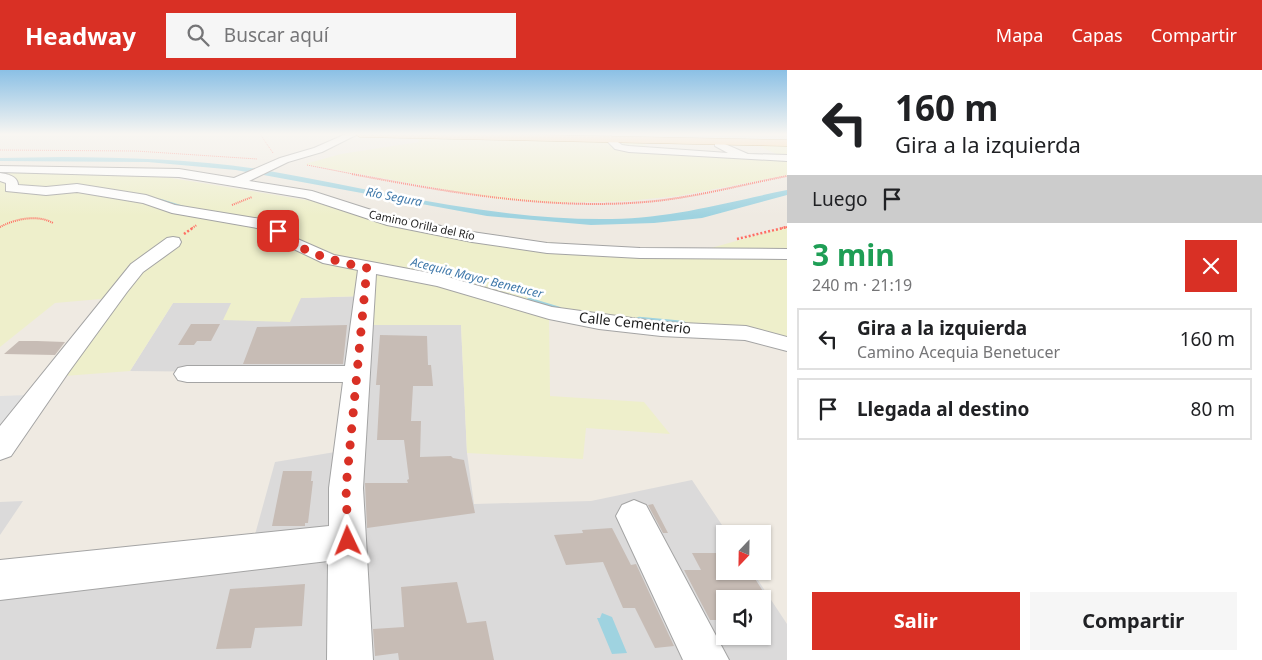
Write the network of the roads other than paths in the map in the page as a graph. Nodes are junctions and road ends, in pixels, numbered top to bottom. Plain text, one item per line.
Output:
1 (281, 162) edge
2 (0, 169) edge
3 (0, 177) edge
4 (166, 184) dead end
5 (233, 184) junction
6 (287, 191) junction
7 (173, 242) road end
8 (787, 254) edge
9 (367, 268) junction
10 (787, 344) edge
11 (187, 374) dead end
12 (358, 374) junction
13 (0, 448) edge
14 (634, 516) dead end
15 (348, 541) junction
16 (0, 580) edge
17 (350, 660) edge
18 (706, 660) edge

1 - 5 street
2 - 5 street, Camino Orilla del Río
3 - 9 street, Calle Cementerio
4 - 6 street
5 - 6 street, Camino Orilla del Río
6 - 8 street, Camino Orilla del Río
7 - 13 street
9 - 10 street, Calle Cementerio
9 - 12 street
11 - 12 street
12 - 15 street
14 - 18 street
15 - 16 street
15 - 17 street

